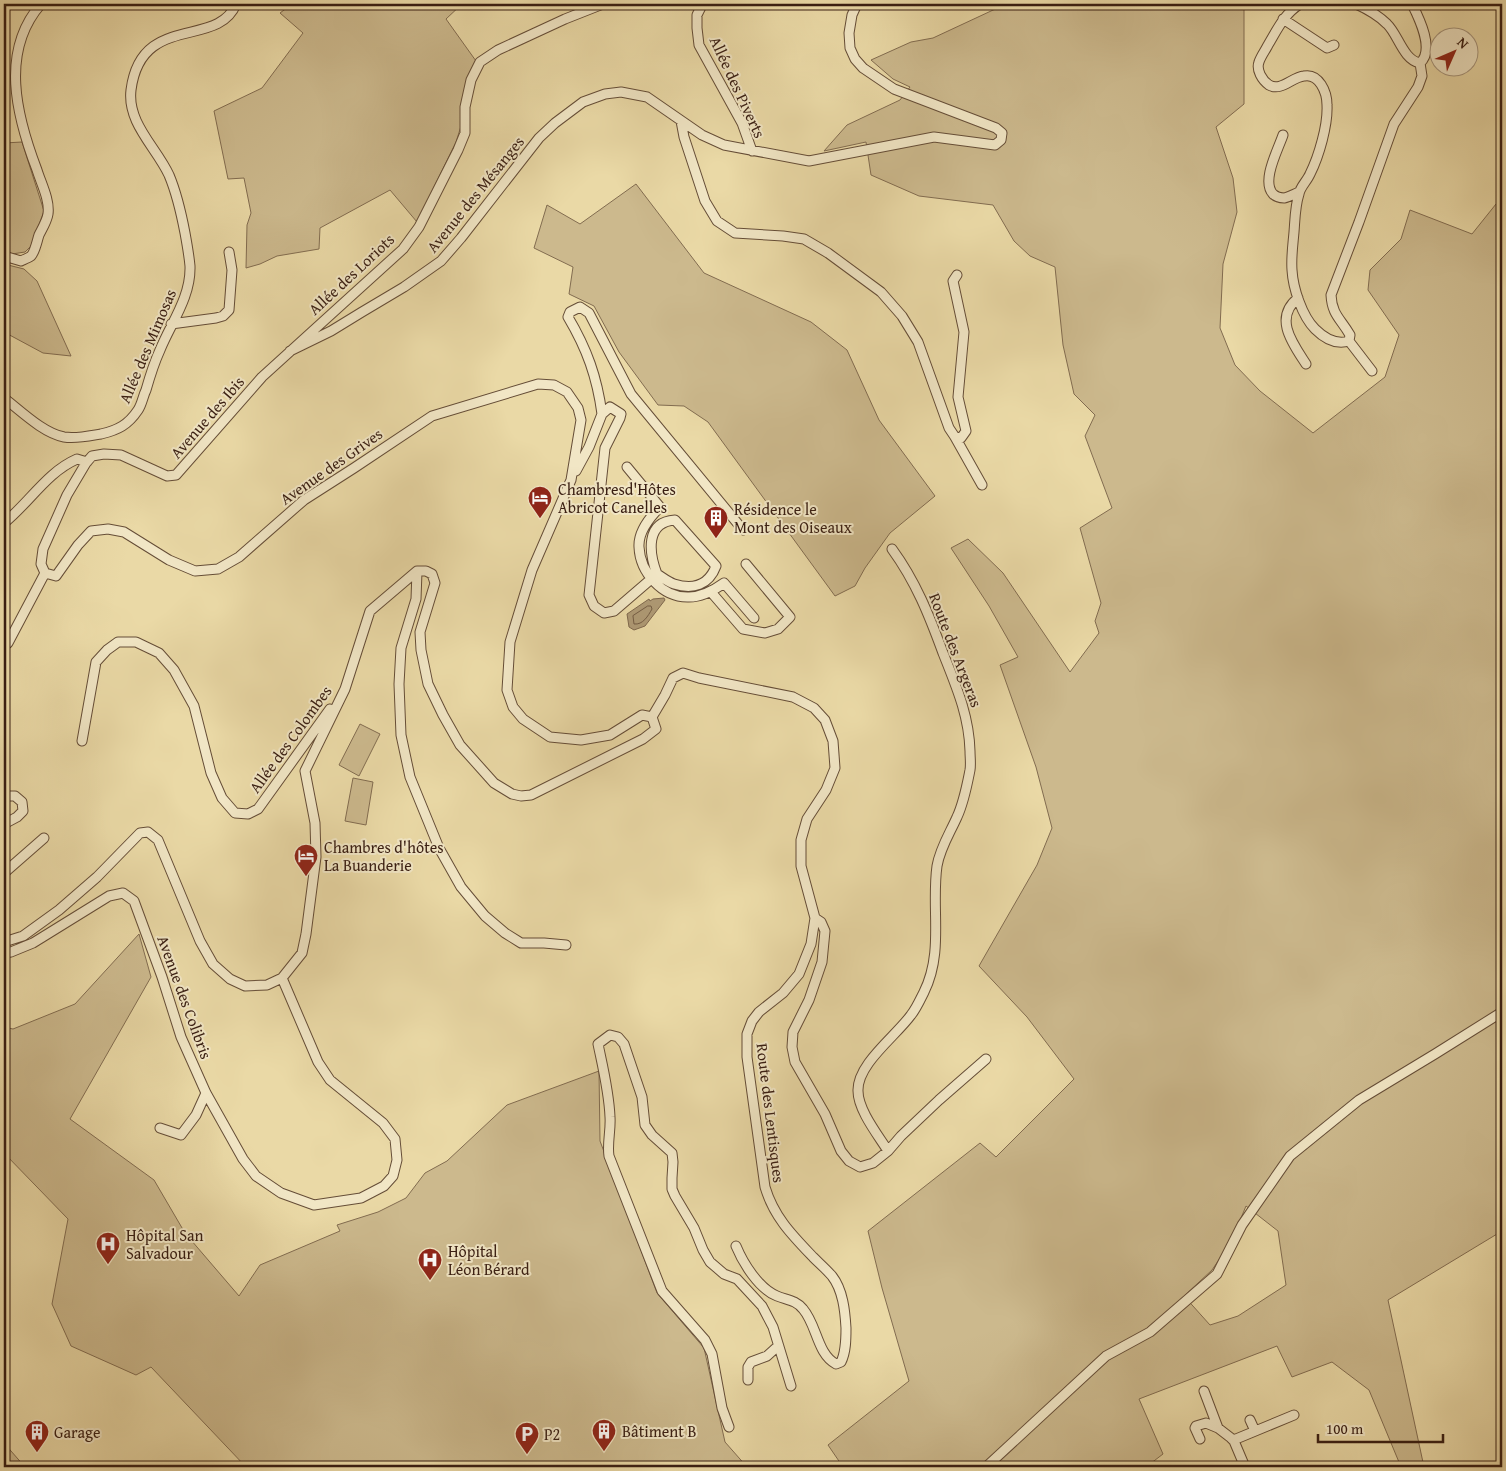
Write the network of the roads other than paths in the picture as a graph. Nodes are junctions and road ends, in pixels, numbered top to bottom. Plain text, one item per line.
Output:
1 (41, 4) edge
2 (236, 4) edge
3 (603, 4) edge
4 (857, 4) edge
5 (1300, 4) edge
6 (1356, 4) edge
7 (1412, 4) edge
8 (701, 7) dead end
9 (1283, 20) junction
10 (1334, 46) dead end
11 (1420, 63) junction
12 (681, 121) junction
13 (1283, 135) dead end
14 (752, 151) junction
15 (1299, 192) junction
16 (229, 252) dead end
17 (4, 256) edge
18 (957, 275) dead end
19 (1298, 298) junction
20 (171, 324) junction
21 (1349, 341) junction
22 (290, 351) junction
23 (1306, 364) dead end
24 (1372, 371) dead end
25 (4, 398) edge
26 (602, 414) junction
27 (954, 437) junction
28 (87, 462) junction
29 (627, 467) dead end
30 (571, 480) junction
31 (982, 485) dead end
32 (4, 523) edge
33 (743, 530) dead end
34 (892, 549) dead end
35 (746, 564) dead end
36 (417, 571) junction
37 (45, 573) junction
38 (654, 577) junction
39 (711, 592) junction
40 (754, 618) dead end
41 (4, 646) edge
42 (345, 689) junction
43 (652, 717) junction
44 (82, 741) dead end
45 (4, 796) edge
46 (4, 824) edge
47 (44, 838) dead end
48 (4, 873) edge
49 (815, 918) junction
50 (4, 942) edge
51 (566, 945) dead end
52 (4, 953) edge
53 (282, 978) junction
54 (1502, 1012) edge
55 (986, 1059) dead end
56 (206, 1093) junction
57 (160, 1128) dead end
58 (888, 1151) junction
59 (736, 1246) dead end
60 (751, 1272) junction
61 (737, 1279) junction
62 (778, 1346) junction
63 (748, 1380) dead end
64 (792, 1386) dead end
65 (1204, 1391) dead end
66 (1294, 1415) dead end
67 (1250, 1420) dead end
68 (729, 1427) dead end
69 (1218, 1428) junction
70 (1255, 1431) junction
71 (1200, 1439) dead end
72 (1234, 1441) junction
73 (986, 1467) edge
74 (1244, 1467) edge

1 - 17 street
2 - 20 street, Allée des Mimosas
3 - 22 street, Allée des Loriots
4 - 14 street, Avenue des Mésanges
5 - 9 street
6 - 11 street
7 - 11 street
8 - 14 street, Allée des Piverts
9 - 10 street
9 - 15 street
11 - 21 street
12 - 14 street, Avenue des Mésanges
12 - 22 street, Avenue des Mésanges
12 - 27 street
13 - 15 street
15 - 19 street
16 - 20 street
18 - 27 street
19 - 21 street
19 - 23 street
20 - 25 street, Allée des Mimosas
21 - 24 street
22 - 28 street, Avenue des Ibis
26 - 30 street
26 - 33 street
26 - 38 street
27 - 31 street
28 - 32 street, Avenue des Ibis
28 - 37 street
29 - 38 street
30 - 37 street, Avenue des Grives
30 - 43 street
34 - 58 street, Route des Argeras
35 - 39 street
36 - 42 street
36 - 43 street, Route des Lentisques
36 - 51 street
37 - 41 street
38 - 38 street
38 - 39 street
39 - 40 street
42 - 44 street, Allée des Colombes
42 - 53 street
43 - 49 street, Route des Lentisques
45 - 46 street
47 - 48 street
49 - 58 street
49 - 60 street, Route des Lentisques
50 - 53 street
52 - 56 street, Avenue des Colibris
53 - 56 street, Avenue des Colibris
54 - 73 street
55 - 58 street
56 - 57 street
59 - 60 street
60 - 61 street
61 - 62 street
61 - 68 street
62 - 63 street
62 - 64 street
65 - 69 street
66 - 70 street
67 - 70 street
69 - 71 street
69 - 72 street
70 - 72 street
72 - 74 street

